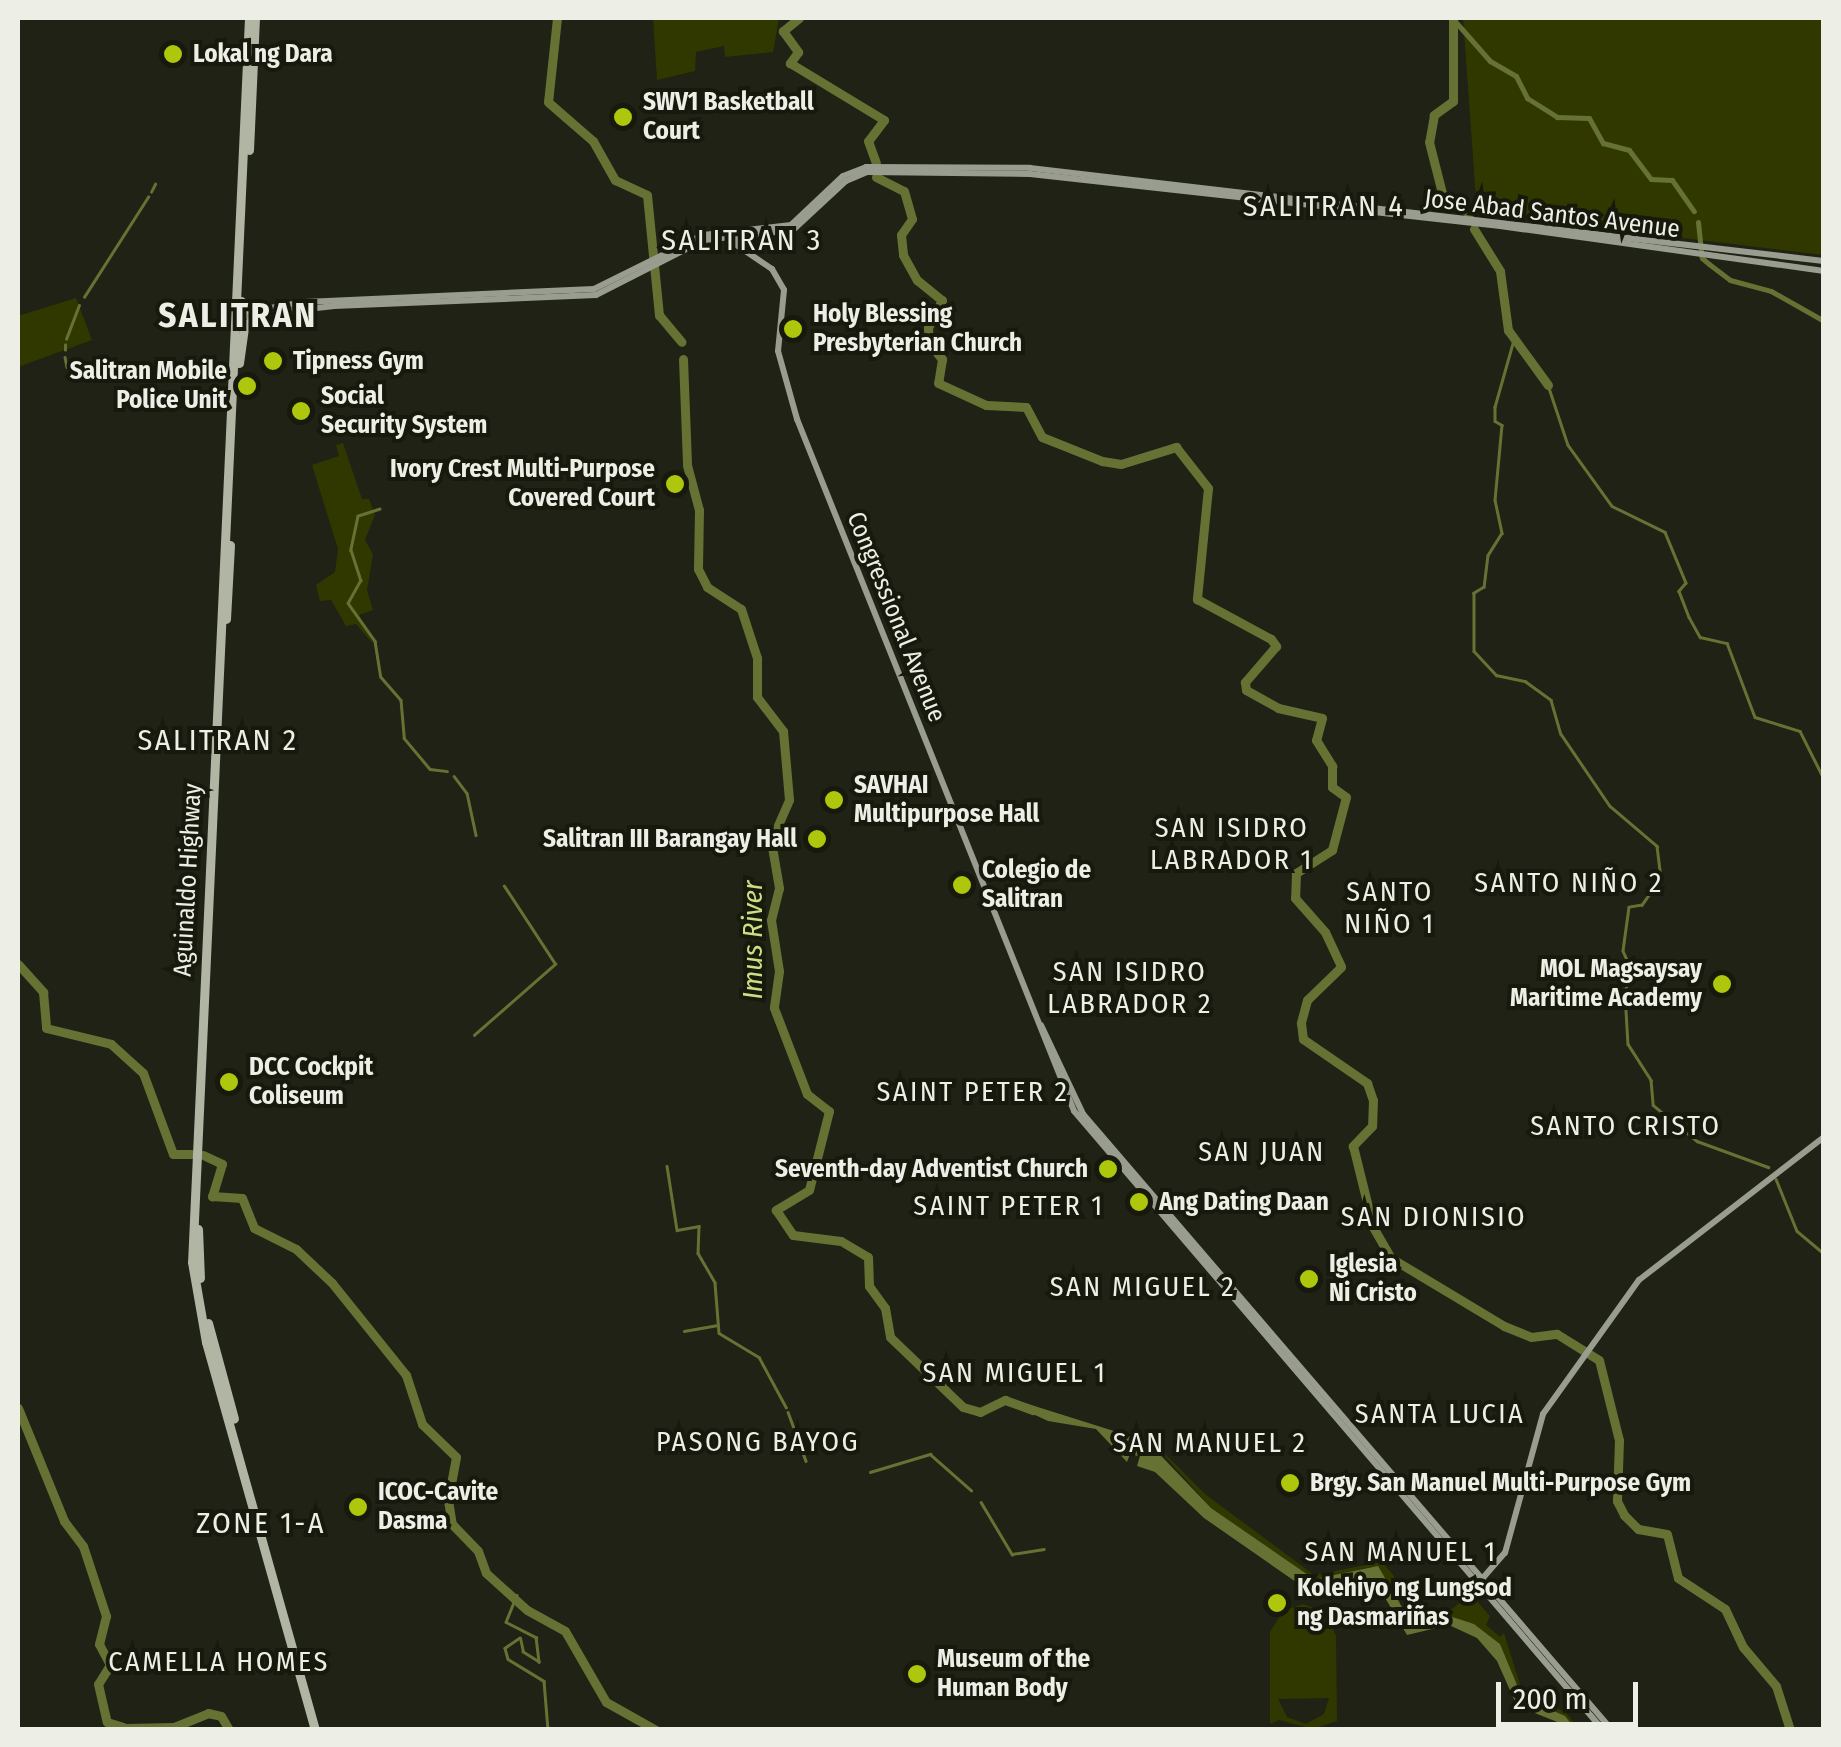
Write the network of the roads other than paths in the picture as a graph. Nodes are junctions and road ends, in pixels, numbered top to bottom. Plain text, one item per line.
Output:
1 (252, 18) edge
2 (735, 236) junction
3 (1707, 249) junction
4 (1824, 262) edge
5 (1824, 271) edge
6 (243, 316) junction
7 (1824, 1138) edge
8 (198, 1147) junction
9 (1480, 1581) junction
10 (317, 1730) edge
11 (1603, 1730) edge
12 (1612, 1730) edge

1 - 6 highway, Aguinaldo Highway
1 - 6 highway, Aguinaldo Highway
2 - 3 main road, Jose Abad Santos Avenue
2 - 6 main road, Jose Abad Santos Avenue
2 - 9 main road, Congressional Avenue
3 - 4 main road, Jose Abad Santos Avenue
3 - 5 main road, Jose Abad Santos Avenue
6 - 8 highway, Aguinaldo Highway
6 - 8 highway, Aguinaldo Highway
7 - 9 main road
8 - 10 highway, Aguinaldo Highway
9 - 11 main road, Congressional Avenue
9 - 12 main road, Congressional Avenue

